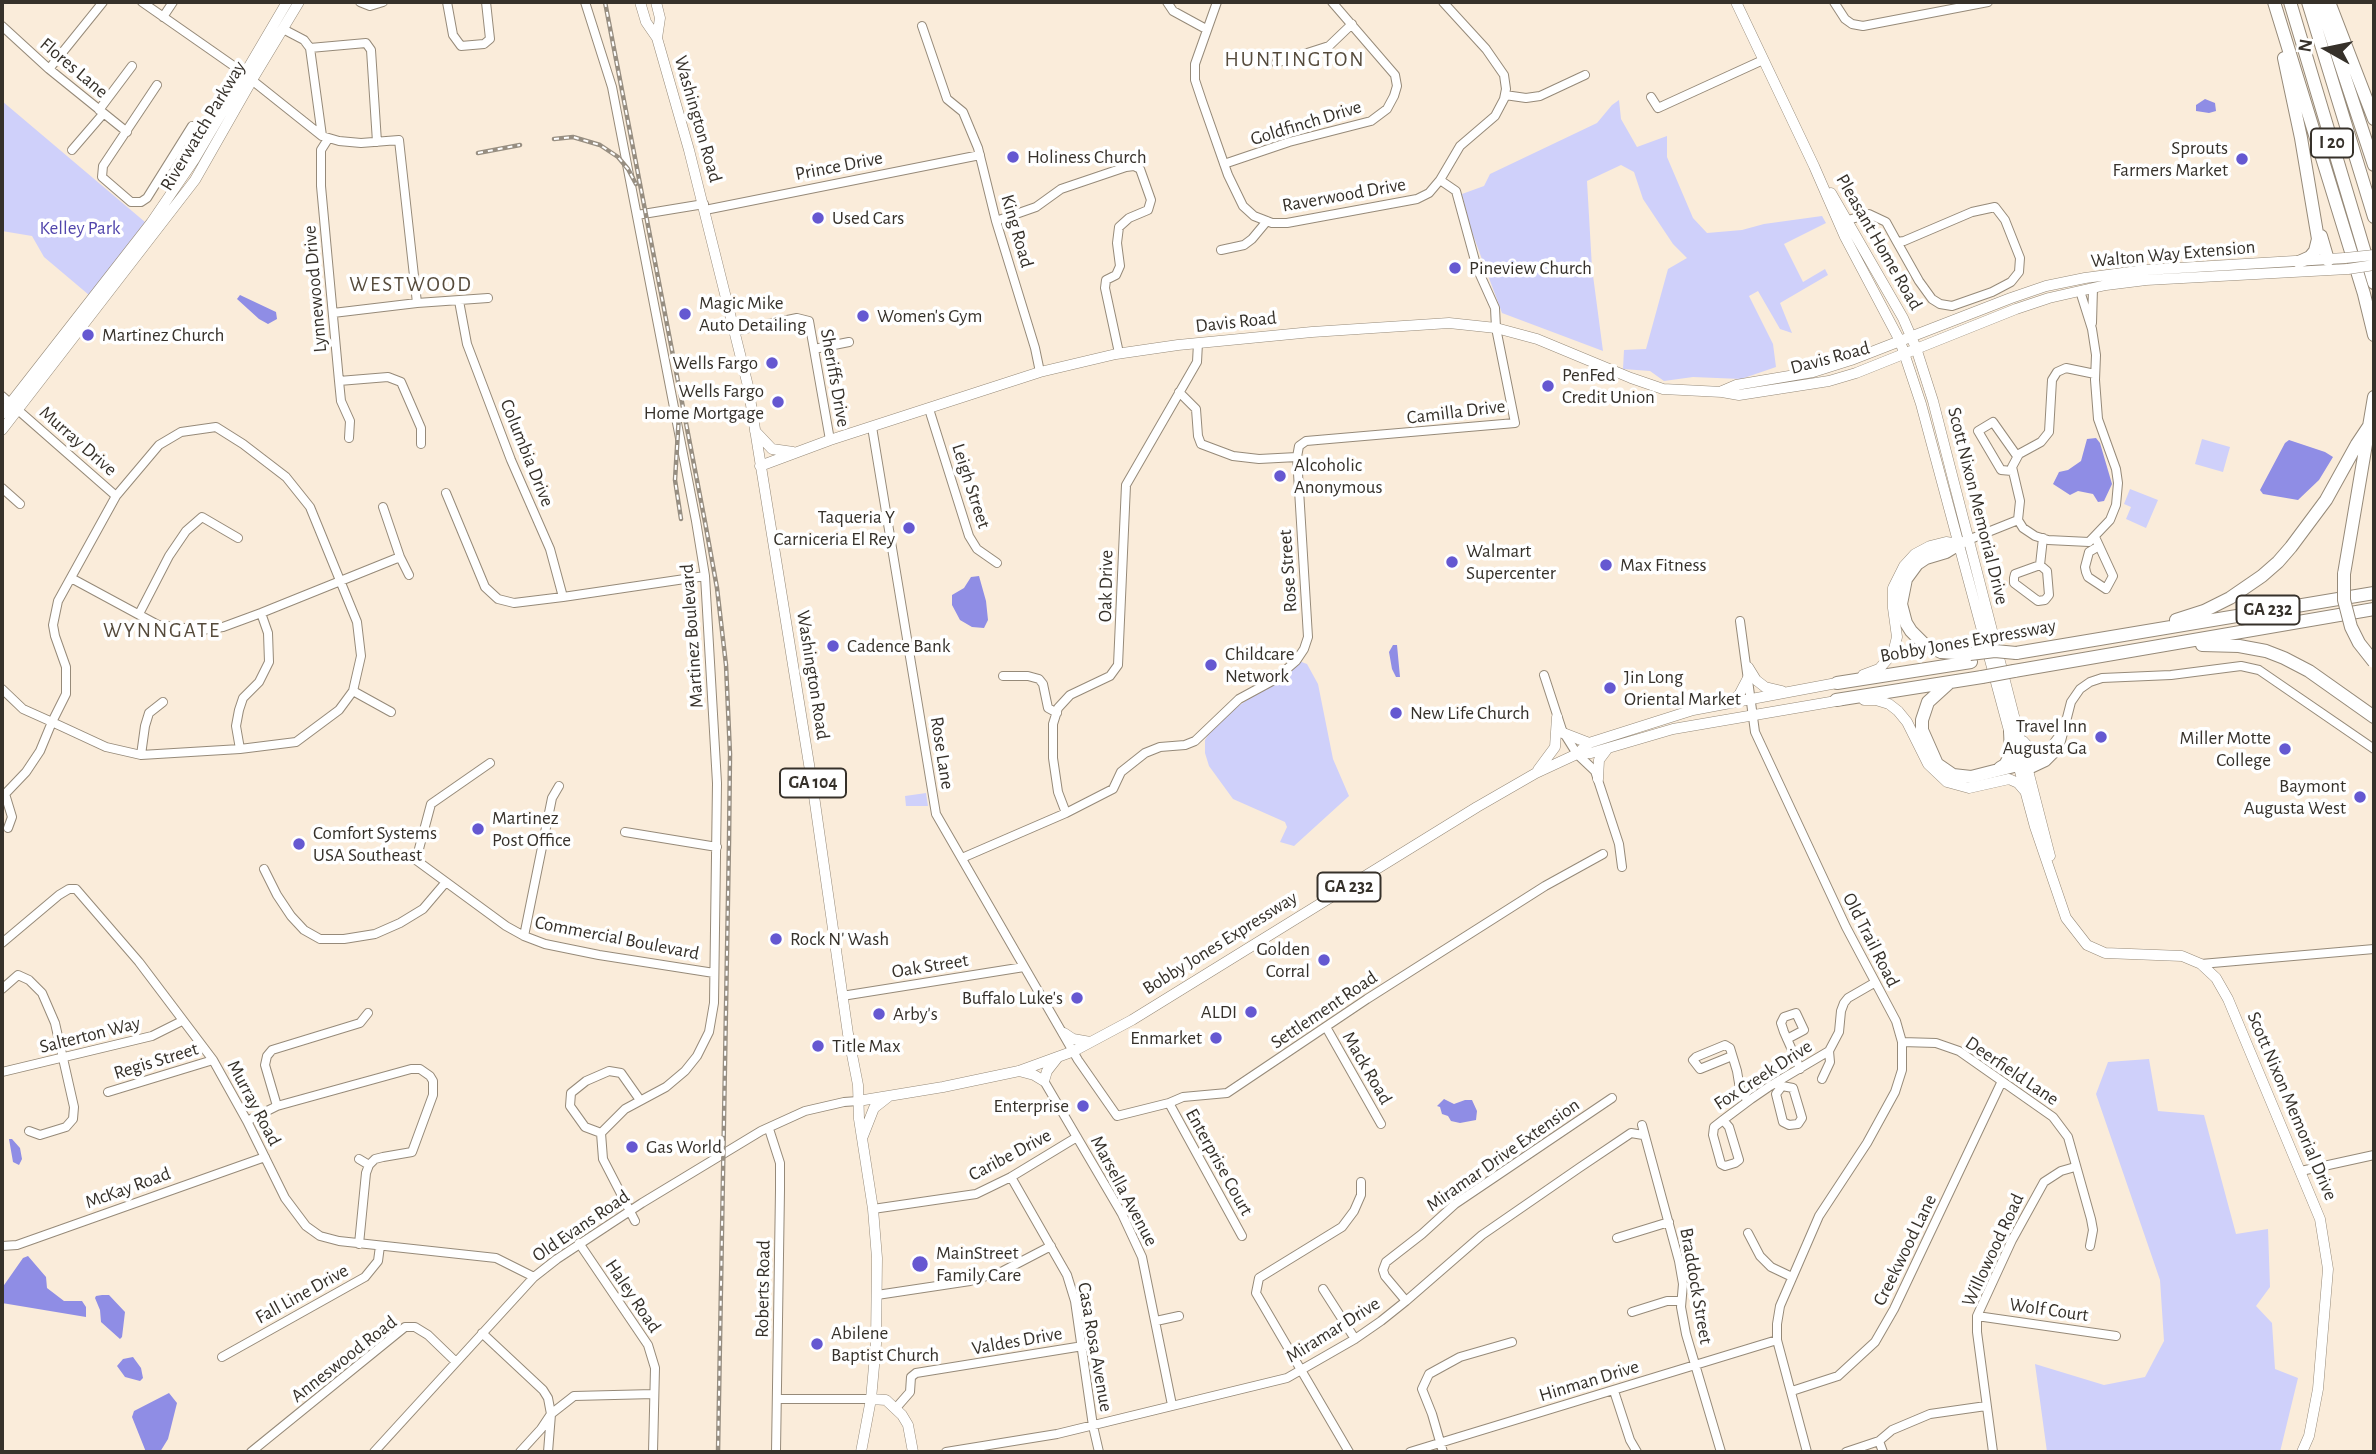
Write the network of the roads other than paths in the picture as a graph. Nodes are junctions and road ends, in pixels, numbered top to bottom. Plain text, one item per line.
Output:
1 (103, 2) edge
2 (142, 2) edge
3 (173, 2) edge
4 (287, 2) edge
5 (299, 2) edge
6 (360, 2) edge
7 (383, 2) edge
8 (447, 2) edge
9 (486, 2) edge
10 (585, 2) edge
11 (640, 2) edge
12 (656, 2) edge
13 (1167, 2) edge
14 (1217, 2) edge
15 (1332, 2) edge
16 (1443, 2) edge
17 (1736, 2) edge
18 (1834, 2) edge
19 (1988, 2) edge
20 (2273, 2) edge
21 (2290, 2) edge
22 (2308, 2) edge
23 (2320, 2) edge
24 (2329, 2) edge
25 (163, 17) junction
26 (1352, 24) junction
27 (2, 26) edge
28 (922, 26) dead end
29 (283, 29) junction
30 (1206, 29) junction
31 (657, 38) junction
32 (310, 48) junction
33 (1763, 60) junction
34 (1276, 63) dead end
35 (132, 66) dead end
36 (49, 69) junction
37 (1585, 75) dead end
38 (248, 77) junction
39 (157, 85) dead end
40 (1505, 95) junction
41 (1651, 97) dead end
42 (101, 112) junction
43 (2374, 119) edge
44 (192, 126) dead end
45 (127, 132) junction
46 (325, 137) junction
47 (377, 142) junction
48 (72, 150) dead end
49 (2354, 150) junction
50 (980, 155) junction
51 (1224, 164) junction
52 (2374, 165) edge
53 (2308, 177) junction
54 (1440, 180) junction
55 (2374, 197) edge
56 (704, 207) junction
57 (637, 215) junction
58 (2374, 217) edge
59 (996, 220) junction
60 (1267, 220) junction
61 (1844, 223) junction
62 (1897, 242) junction
63 (1221, 250) dead end
64 (2374, 255) edge
65 (2299, 262) junction
66 (2347, 264) junction
67 (2331, 265) junction
68 (2374, 265) edge
69 (2164, 274) junction
70 (2374, 284) edge
71 (2006, 285) junction
72 (2093, 288) junction
73 (2080, 290) junction
74 (488, 298) dead end
75 (2011, 298) junction
76 (459, 301) junction
77 (417, 303) junction
78 (332, 313) junction
79 (1496, 328) junction
80 (2092, 329) junction
81 (734, 331) junction
82 (2374, 335) edge
83 (1911, 337) junction
84 (1900, 341) junction
85 (849, 342) dead end
86 (1198, 343) junction
87 (1916, 348) junction
88 (814, 349) junction
89 (1119, 353) junction
90 (1904, 354) junction
91 (1040, 372) junction
92 (2095, 374) junction
93 (339, 381) junction
94 (1179, 392) junction
95 (1722, 392) junction
96 (2374, 397) edge
97 (10, 403) edge
98 (929, 409) junction
99 (2, 414) edge
100 (2371, 423) junction
101 (872, 427) junction
102 (2, 430) edge
103 (755, 431) junction
104 (349, 438) dead end
105 (830, 440) junction
106 (421, 444) dead end
107 (797, 453) junction
108 (2017, 456) junction
109 (1297, 457) junction
110 (760, 466) junction
111 (2012, 471) junction
112 (2, 488) edge
113 (446, 494) dead end
114 (116, 496) junction
115 (19, 504) dead end
116 (383, 507) dead end
117 (2018, 520) junction
118 (2095, 537) junction
119 (238, 538) dead end
120 (2043, 538) junction
121 (1964, 542) junction
122 (2099, 546) junction
123 (400, 557) junction
124 (996, 563) dead end
125 (2040, 565) junction
126 (409, 575) dead end
127 (705, 576) junction
128 (71, 578) junction
129 (340, 580) junction
130 (2374, 593) edge
131 (563, 597) junction
132 (2374, 608) edge
133 (261, 613) junction
134 (139, 614) junction
135 (1740, 621) dead end
136 (2137, 633) junction
137 (2169, 646) junction
138 (1971, 658) junction
139 (2374, 662) edge
140 (1748, 671) junction
141 (1544, 675) dead end
142 (1003, 676) dead end
143 (1950, 682) junction
144 (1837, 683) junction
145 (2, 690) edge
146 (353, 691) junction
147 (1793, 692) junction
148 (1751, 700) junction
149 (1836, 700) junction
150 (163, 702) dead end
151 (1729, 703) junction
152 (391, 712) dead end
153 (1057, 713) junction
154 (1752, 715) junction
155 (2374, 717) edge
156 (1558, 718) junction
157 (52, 722) junction
158 (2064, 724) junction
159 (2014, 729) junction
160 (1563, 733) junction
161 (1589, 743) junction
162 (1610, 747) junction
163 (240, 749) junction
164 (2374, 749) edge
165 (2048, 752) junction
166 (1577, 754) junction
167 (141, 755) junction
168 (490, 763) dead end
169 (2024, 767) junction
170 (1996, 771) junction
171 (1534, 775) junction
172 (1598, 779) junction
173 (1947, 782) junction
174 (559, 786) dead end
175 (4, 794) edge
176 (2026, 794) junction
177 (1066, 813) junction
178 (8, 828) dead end
179 (625, 832) dead end
180 (717, 846) junction
181 (1603, 853) dead end
182 (962, 858) junction
183 (1622, 867) dead end
184 (264, 869) dead end
185 (446, 882) junction
186 (2056, 888) junction
187 (524, 936) junction
188 (2, 943) edge
189 (2374, 949) edge
190 (2201, 964) junction
191 (1024, 967) junction
192 (714, 973) junction
193 (1874, 983) junction
194 (2, 989) edge
195 (842, 996) junction
196 (368, 1013) dead end
197 (182, 1021) junction
198 (1326, 1027) junction
199 (1064, 1034) junction
200 (1787, 1039) dead end
201 (1091, 1042) junction
202 (1902, 1042) junction
203 (1074, 1051) junction
204 (1829, 1051) junction
205 (1732, 1056) dead end
206 (1058, 1057) junction
207 (63, 1058) junction
208 (213, 1060) junction
209 (1800, 1069) junction
210 (1019, 1071) junction
211 (2, 1072) edge
212 (857, 1078) junction
213 (1822, 1079) dead end
214 (1044, 1081) junction
215 (2002, 1081) junction
216 (1781, 1083) junction
217 (108, 1092) dead end
218 (891, 1095) junction
219 (1612, 1098) dead end
220 (640, 1101) junction
221 (858, 1101) junction
222 (1748, 1101) junction
223 (1169, 1103) junction
224 (277, 1106) junction
225 (1723, 1120) junction
226 (247, 1121) junction
227 (1381, 1124) dead end
228 (1642, 1125) dead end
229 (769, 1129) junction
230 (29, 1131) dead end
231 (601, 1133) junction
232 (1643, 1135) junction
233 (1077, 1137) junction
234 (862, 1138) junction
235 (2374, 1155) edge
236 (265, 1157) junction
237 (359, 1159) dead end
238 (369, 1165) junction
239 (2076, 1167) junction
240 (2301, 1171) junction
241 (1011, 1177) junction
242 (1362, 1182) dead end
243 (873, 1209) junction
244 (630, 1211) junction
245 (635, 1221) dead end
246 (1669, 1222) junction
247 (1748, 1233) dead end
248 (1242, 1236) dead end
249 (1617, 1238) dead end
250 (579, 1243) junction
251 (359, 1244) junction
252 (2, 1246) edge
253 (380, 1246) junction
254 (1051, 1246) junction
255 (2090, 1246) dead end
256 (534, 1277) junction
257 (1792, 1277) junction
258 (1323, 1289) dead end
259 (877, 1295) junction
260 (1406, 1301) junction
261 (1681, 1301) junction
262 (1632, 1312) dead end
263 (1179, 1316) dead end
264 (1977, 1317) junction
265 (1156, 1321) junction
266 (482, 1334) junction
267 (2116, 1336) dead end
268 (1355, 1339) junction
269 (1777, 1340) junction
270 (1512, 1342) dead end
271 (1083, 1346) junction
272 (222, 1357) dead end
273 (456, 1362) junction
274 (1696, 1365) junction
275 (1300, 1371) junction
276 (1614, 1391) junction
277 (1792, 1391) junction
278 (654, 1394) junction
279 (778, 1399) junction
280 (871, 1399) junction
281 (1172, 1405) junction
282 (1986, 1406) junction
283 (896, 1408) junction
284 (551, 1414) junction
285 (1093, 1426) junction
286 (1879, 1441) junction
287 (1440, 1442) junction
288 (378, 1451) edge
289 (251, 1452) edge
290 (520, 1452) edge
291 (548, 1452) edge
292 (653, 1452) edge
293 (776, 1452) edge
294 (861, 1452) edge
295 (912, 1452) edge
296 (946, 1452) edge
297 (1099, 1452) edge
298 (1349, 1452) edge
299 (1410, 1452) edge
300 (1443, 1452) edge
301 (1637, 1452) edge
302 (1721, 1452) edge
303 (1807, 1452) edge
304 (1846, 1452) edge
305 (1884, 1452) edge
306 (1993, 1452) edge
307 (2302, 1452) edge

1 - 36 street
2 - 25 street
3 - 25 street
4 - 38 main road, Riverwatch Parkway
5 - 29 main road, Riverwatch Parkway
6 - 7 street
8 - 9 street
10 - 57 street, Martinez Boulevard
11 - 31 main road, Washington Road / GA 104
12 - 31 main road, Washington Road / GA 104
13 - 30 street
14 - 30 street, Raverwood Drive
15 - 26 street, Goldfinch Drive
16 - 40 street
17 - 33 main road, Pleasant Home Road
18 - 19 street
20 - 53 highway
20 - 82 highway
21 - 70 highway, I 20
22 - 49 highway, I 20
23 - 52 highway
24 - 43 highway
25 - 38 street
26 - 34 street
26 - 51 street, Goldfinch Drive
27 - 36 street, Flores Lane
28 - 50 street, King Road
29 - 32 street
29 - 38 main road, Riverwatch Parkway
30 - 51 street, Raverwood Drive
31 - 56 main road, Washington Road / GA 104
32 - 46 street, Lynnewood Drive
32 - 47 street
33 - 41 street
33 - 61 main road, Pleasant Home Road
35 - 42 street
36 - 42 street, Flores Lane
37 - 40 street
38 - 46 street
38 - 97 main road, Riverwatch Parkway
39 - 45 street
40 - 54 street, Raverwood Drive
42 - 45 street, Flores Lane
42 - 48 street
44 - 45 street
46 - 47 street
46 - 78 street, Lynnewood Drive
47 - 77 street
49 - 55 highway
49 - 58 highway, I 20
50 - 56 street, Prince Drive
50 - 59 street, King Road
51 - 60 street, Raverwood Drive
53 - 65 highway
53 - 67 highway
54 - 60 street, Raverwood Drive
54 - 79 street
56 - 57 street, Prince Drive
56 - 81 main road, Washington Road / GA 104
57 - 127 street, Martinez Boulevard
59 - 89 street
59 - 91 street, King Road
60 - 63 street
61 - 62 street
61 - 83 main road, Pleasant Home Road
61 - 84 main road, Pleasant Home Road
62 - 71 street
62 - 71 street
64 - 66 main road, Walton Way Extension, bridge
65 - 67 main road, Walton Way Extension
65 - 69 main road, Walton Way Extension
66 - 67 main road, Walton Way Extension
66 - 68 main road, Walton Way Extension, bridge
67 - 69 main road, Walton Way Extension
69 - 72 main road, Walton Way Extension
69 - 75 main road, Walton Way Extension
71 - 75 street
72 - 73 main road, Walton Way Extension
72 - 80 street
73 - 80 street
73 - 87 main road, Walton Way Extension
74 - 76 street
75 - 83 main road, Walton Way Extension
76 - 77 street
76 - 131 street, Columbia Drive
77 - 78 street
78 - 93 street, Lynnewood Drive
79 - 86 main road, Davis Road
79 - 95 main road, Davis Road
79 - 109 street, Camilla Drive
80 - 92 street
81 - 88 street, Sheriffs Drive
81 - 103 main road, Washington Road / GA 104
83 - 84 main road, Walton Way Extension
83 - 87 main road, Scott Nixon Memorial Drive
84 - 90 main road, Scott Nixon Memorial Drive
84 - 95 main road, Davis Road
85 - 88 street
86 - 89 main road, Davis Road
86 - 94 street, Oak Drive
87 - 90 main road, Walton Way Extension
87 - 121 main road, Scott Nixon Memorial Drive
88 - 105 street, Sheriffs Drive
89 - 91 main road, Davis Road
90 - 95 main road, Davis Road
90 - 121 main road, Scott Nixon Memorial Drive
91 - 98 main road, Davis Road
92 - 108 street
92 - 118 street
93 - 104 street, Lynnewood Drive
93 - 106 street
94 - 109 street
94 - 153 street, Oak Drive
96 - 100 highway
97 - 99 main road, Riverwatch Parkway
97 - 102 main road, Riverwatch Parkway
97 - 114 street, Murray Drive
98 - 101 main road, Davis Road
98 - 124 street, Leigh Street
100 - 136 highway
100 - 139 highway, bridge
101 - 105 main road, Davis Road
101 - 182 street, Rose Lane
103 - 107 main road
103 - 110 main road, Washington Road / GA 104
105 - 107 main road, Davis Road
107 - 110 main road, Davis Road
108 - 111 street
108 - 111 street
109 - 177 street, Rose Street
110 - 195 main road, Washington Road / GA 104
111 - 117 street
112 - 115 street
113 - 131 street
114 - 128 street
114 - 129 street
116 - 123 street
117 - 120 street
117 - 121 street
118 - 120 street
118 - 122 street
119 - 134 street
120 - 125 street
121 - 138 highway
121 - 144 main road
121 - 159 main road, Scott Nixon Memorial Drive
122 - 122 street
123 - 126 street
123 - 129 street
125 - 125 street
127 - 131 street
127 - 180 street, Martinez Boulevard
128 - 134 street
128 - 157 street
129 - 133 street
129 - 146 street
130 - 136 highway, Bobby Jones Expressway / GA 232
132 - 137 highway, Bobby Jones Expressway / GA 232
133 - 134 street
133 - 163 street
135 - 140 street, Old Trail Road
136 - 138 highway, Bobby Jones Expressway / GA 232, bridge
137 - 143 highway, Bobby Jones Expressway / GA 232, bridge
137 - 155 highway
138 - 144 highway, Bobby Jones Expressway / GA 232
140 - 147 main road
140 - 148 street, Old Trail Road
140 - 151 main road
141 - 156 street
142 - 153 street
143 - 149 highway, Bobby Jones Expressway / GA 232
143 - 170 highway
144 - 147 main road, Bobby Jones Expressway / GA 232
145 - 157 street
146 - 152 street
146 - 163 street
147 - 148 main road, Bobby Jones Expressway / GA 232
148 - 151 main road, Bobby Jones Expressway / GA 232
148 - 154 street, Old Trail Road
149 - 154 main road, Bobby Jones Expressway / GA 232
149 - 173 main road
150 - 167 street
151 - 161 main road, Bobby Jones Expressway / GA 232
153 - 177 street
154 - 162 main road, Bobby Jones Expressway / GA 232
154 - 193 street, Old Trail Road
156 - 160 street
156 - 171 main road
157 - 167 street
157 - 175 street
158 - 164 street
158 - 165 street
158 - 169 street
159 - 165 main road
159 - 169 main road, Scott Nixon Memorial Drive
159 - 170 highway
160 - 161 main road
160 - 166 street
161 - 166 main road, Bobby Jones Expressway / GA 232
162 - 166 main road, Bobby Jones Expressway / GA 232
162 - 172 main road
163 - 167 street
165 - 169 street
166 - 171 main road, Bobby Jones Expressway / GA 232
166 - 172 street
168 - 185 street, Commercial Boulevard
169 - 170 highway
169 - 173 main road
169 - 176 main road, Scott Nixon Memorial Drive
169 - 186 main road, Scott Nixon Memorial Drive
171 - 201 main road, Bobby Jones Expressway / GA 232
172 - 183 street
173 - 176 main road
174 - 187 street
175 - 178 street
176 - 186 main road, Scott Nixon Memorial Drive
177 - 182 street, Rose Street
179 - 180 street
180 - 192 street, Martinez Boulevard
181 - 198 street, Settlement Road
182 - 191 street, Rose Lane
184 - 185 street
185 - 187 street, Commercial Boulevard
186 - 190 main road, Scott Nixon Memorial Drive
187 - 192 street, Commercial Boulevard
188 - 197 street, Murray Road
189 - 190 street
190 - 240 main road, Scott Nixon Memorial Drive
191 - 195 street, Oak Street
191 - 199 street, Rose Lane
192 - 220 street, Martinez Boulevard
193 - 202 street, Old Trail Road
193 - 204 street, Fox Creek Drive
194 - 207 street
195 - 212 main road, Washington Road / GA 104
196 - 224 street
197 - 207 street, Salterton Way
197 - 208 street, Murray Road
198 - 223 street, Settlement Road
198 - 227 street, Mack Road
199 - 201 main road
199 - 203 street, Rose Lane
200 - 209 street
201 - 203 main road, Bobby Jones Expressway / GA 232
202 - 215 street, Deerfield Lane
202 - 257 street, Old Trail Road
203 - 206 main road, Bobby Jones Expressway / GA 232
203 - 223 street, Settlement Road
204 - 209 street, Fox Creek Drive
204 - 213 street
205 - 222 street
206 - 210 main road, Bobby Jones Expressway / GA 232
206 - 214 main road
207 - 211 street, Salterton Way
207 - 230 street
208 - 217 street, Regis Street
208 - 226 street, Murray Road
209 - 216 street, Fox Creek Drive
210 - 214 main road
210 - 218 main road, Bobby Jones Expressway / GA 232
212 - 218 main road
212 - 221 main road, Washington Road / GA 104
214 - 233 street, Marsella Avenue
215 - 239 street, Deerfield Lane
215 - 277 street, Creekwood Lane
216 - 216 street
216 - 222 street, Fox Creek Drive
218 - 221 main road, Bobby Jones Expressway / GA 232
218 - 234 main road
219 - 260 street, Miramar Drive Extension
220 - 231 street, Martinez Boulevard
220 - 231 street
221 - 229 street, Old Evans Road
221 - 234 main road, Washington Road / GA 104
222 - 225 street, Fox Creek Drive
223 - 248 street, Enterprise Court
224 - 226 street
224 - 238 street
225 - 225 street, Fox Creek Drive
226 - 236 street, Murray Road
228 - 232 street, Braddock Street
229 - 244 street, Old Evans Road
229 - 279 street, Roberts Road
231 - 244 street
232 - 246 street, Braddock Street
232 - 260 street, Miramar Drive
233 - 241 street, Caribe Drive
233 - 265 street, Marsella Avenue
234 - 243 main road, Washington Road / GA 104
235 - 240 street
236 - 251 street, Murray Road
236 - 252 street, McKay Road
237 - 238 street
238 - 251 street
239 - 255 street, Deerfield Lane
239 - 264 street, Willowood Road
240 - 307 main road, Scott Nixon Memorial Drive
241 - 243 street, Caribe Drive
241 - 254 street, Casa Rosa Avenue
242 - 275 street
243 - 259 main road, Washington Road / GA 104
244 - 245 street
244 - 250 street, Old Evans Road
246 - 249 street
246 - 261 street, Braddock Street
247 - 257 street
250 - 256 street, Old Evans Road
250 - 278 street, Haley Road
251 - 253 street, Murray Road
253 - 256 street, Murray Road
253 - 272 street, Fall Line Drive
254 - 259 street
254 - 271 street, Casa Rosa Avenue
256 - 266 street, Old Evans Road
257 - 269 street, Old Trail Road
258 - 268 street
259 - 280 main road, Washington Road / GA 104
260 - 268 street, Miramar Drive
261 - 262 street
261 - 274 street, Braddock Street
263 - 265 street
264 - 267 street, Wolf Court
264 - 282 street, Willowood Road
265 - 281 street, Marsella Avenue
266 - 273 street, Old Evans Road
266 - 284 street
268 - 275 street, Miramar Drive
269 - 274 street, Hinman Drive
269 - 277 street
270 - 287 street
271 - 283 street, Valdes Drive
271 - 285 street, Casa Rosa Avenue
273 - 288 street, Old Evans Road
273 - 289 street, Anneswood Road
274 - 276 street, Hinman Drive
274 - 302 street, Braddock Street
275 - 281 street, Miramar Drive
275 - 298 street
276 - 287 street, Hinman Drive
276 - 301 street
277 - 303 street
278 - 284 street
278 - 292 street, Haley Road
279 - 280 street
279 - 293 street, Roberts Road
280 - 283 main road
280 - 294 main road, Washington Road / GA 104
281 - 285 street, Miramar Drive
282 - 286 street
282 - 306 street, Willowood Road
283 - 295 main road
284 - 290 street
284 - 291 street
285 - 296 street, Miramar Drive
285 - 297 street, Casa Rosa Avenue
286 - 304 street
286 - 305 street
287 - 299 street, Hinman Drive
287 - 300 street

